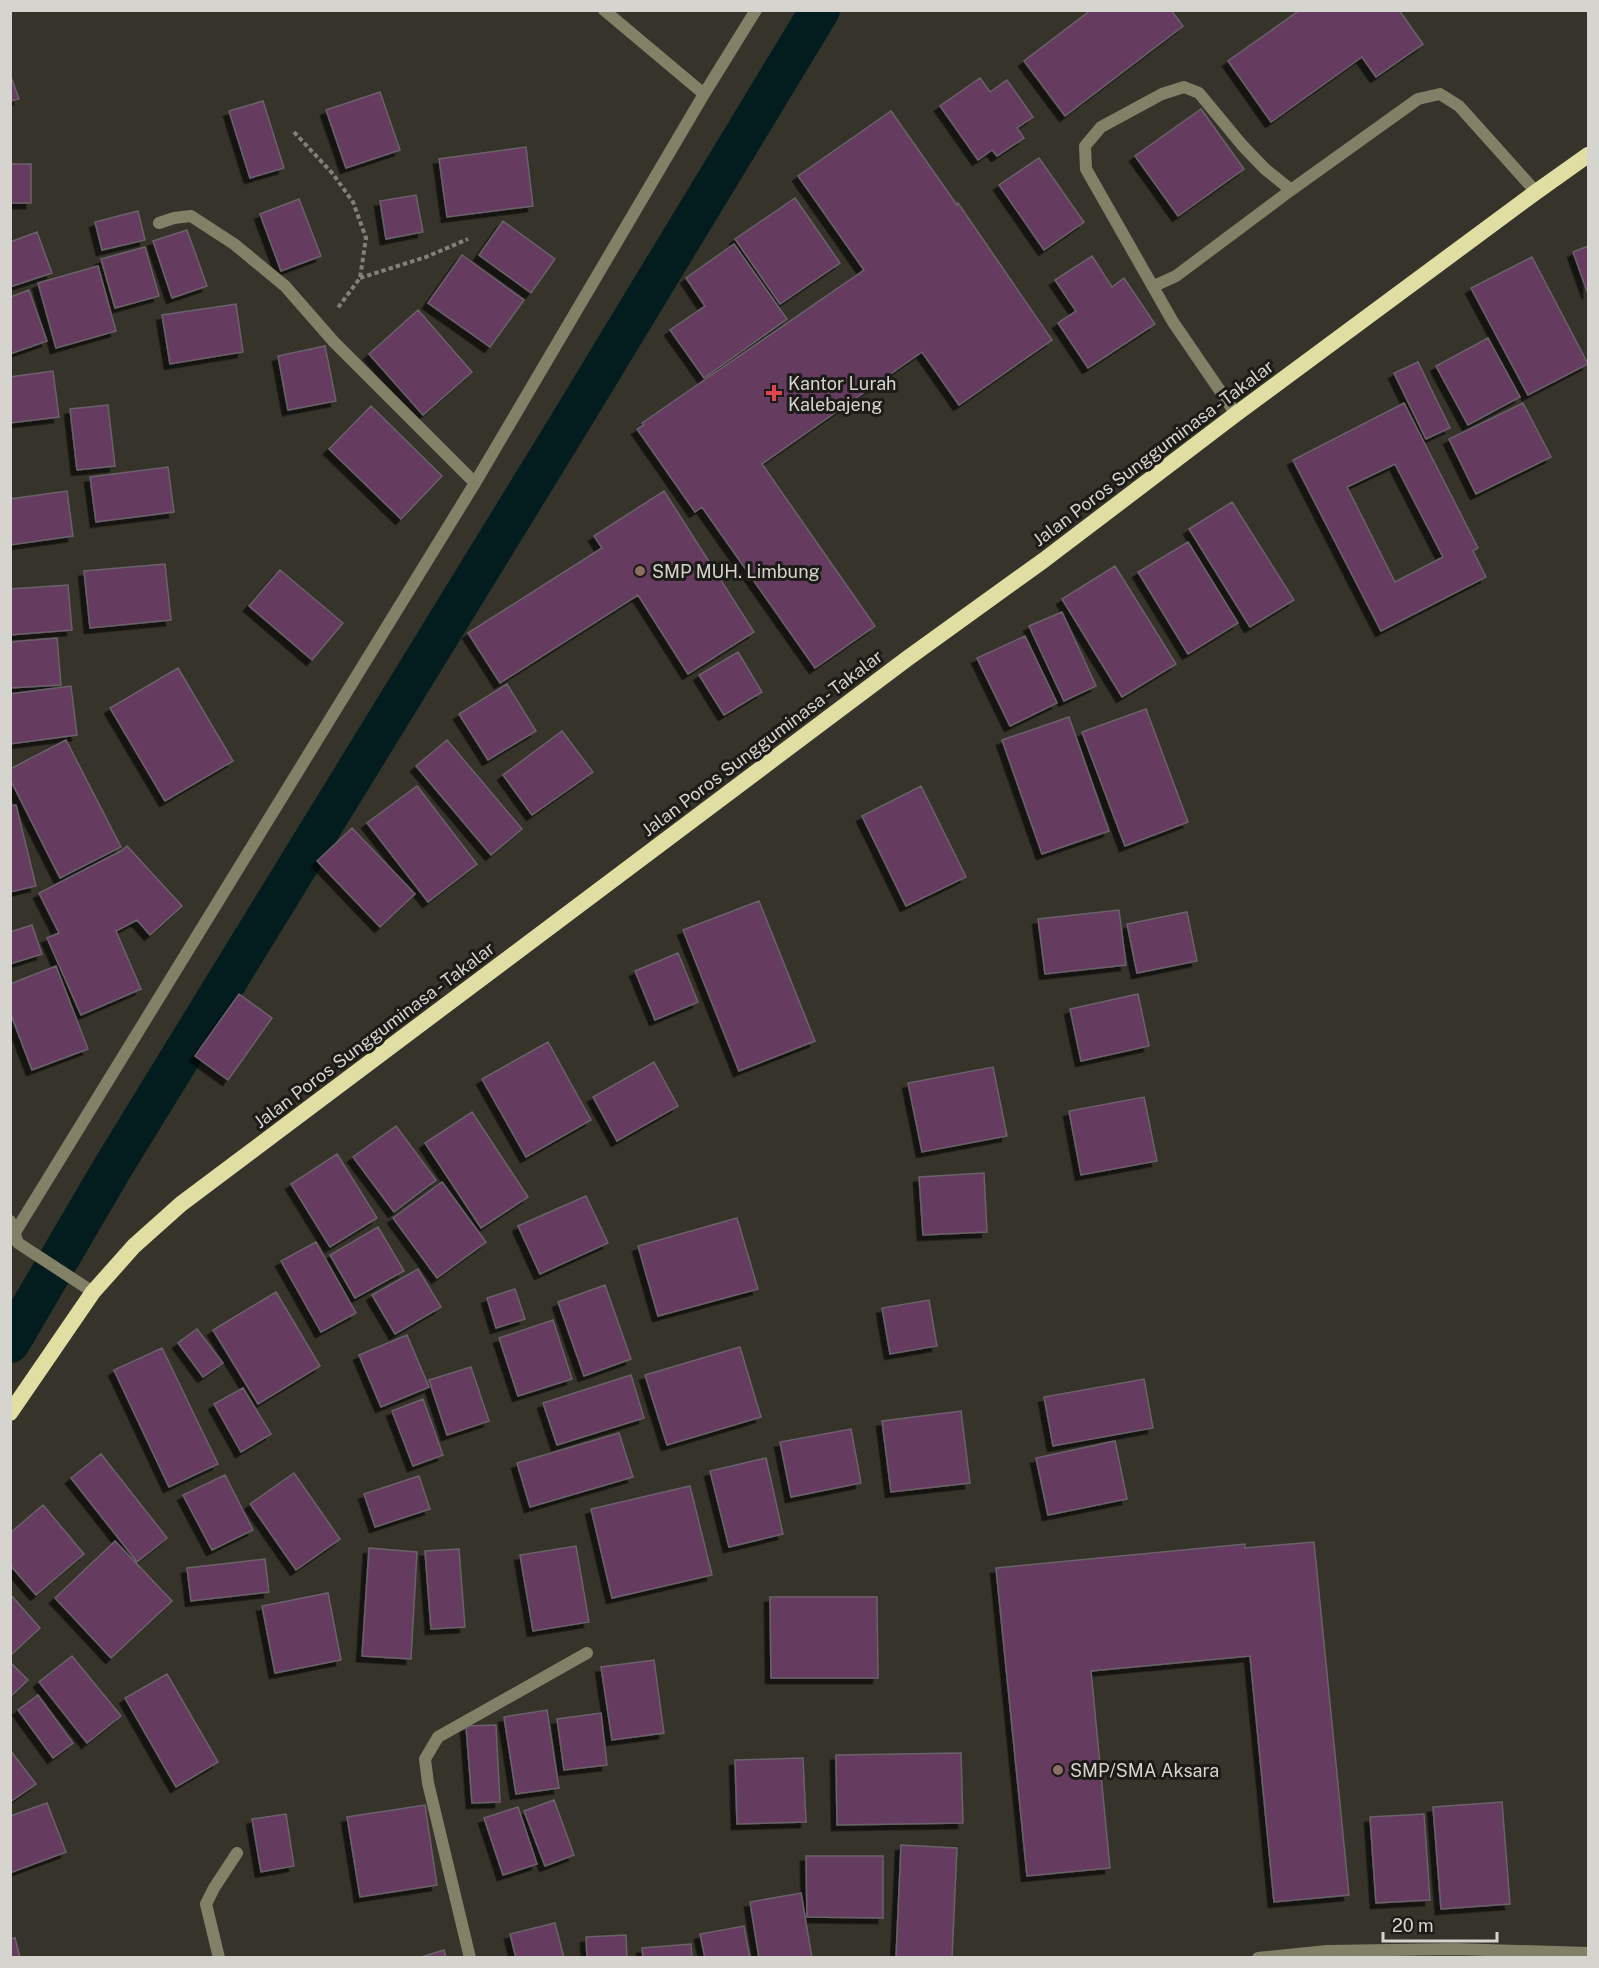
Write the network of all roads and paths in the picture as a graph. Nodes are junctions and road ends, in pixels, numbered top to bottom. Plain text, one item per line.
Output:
1 (604, 10) edge
2 (756, 10) edge
3 (705, 94) junction
4 (294, 132) dead end
5 (1588, 156) edge
6 (1291, 190) junction
7 (1536, 192) junction
8 (159, 223) dead end
9 (468, 239) dead end
10 (360, 278) junction
11 (1154, 286) junction
12 (322, 329) junction
13 (1236, 414) junction
14 (475, 483) junction
15 (10, 1221) edge
16 (16, 1239) junction
17 (93, 1292) junction
18 (10, 1413) edge
19 (588, 1653) dead end
20 (237, 1853) dead end
21 (1588, 1953) edge
22 (219, 1958) edge
23 (470, 1958) edge
24 (1258, 1958) edge

1 - 3 street
2 - 3 street
3 - 14 street
4 - 10 path
5 - 7 highway, Jalan Poros Sungguminasa - Takalar
6 - 7 street
6 - 11 street
6 - 11 street
7 - 13 highway, Jalan Poros Sungguminasa - Takalar
8 - 12 street
9 - 10 path
10 - 12 path
11 - 13 street
12 - 14 street
13 - 17 highway, Jalan Poros Sungguminasa - Takalar
14 - 16 street
15 - 16 street
16 - 17 street
17 - 18 highway, Jalan Poros Sungguminasa - Takalar
19 - 23 street
20 - 22 street
21 - 24 street

